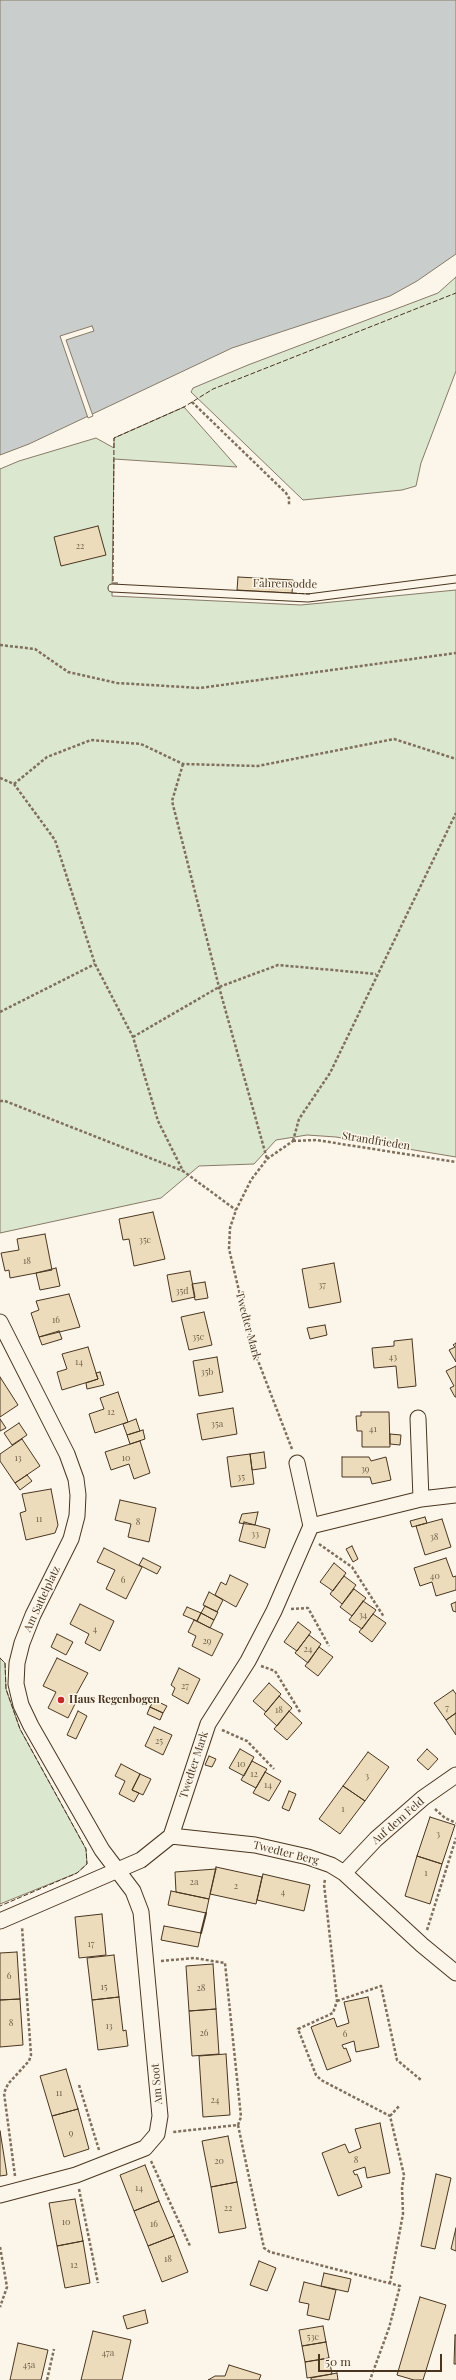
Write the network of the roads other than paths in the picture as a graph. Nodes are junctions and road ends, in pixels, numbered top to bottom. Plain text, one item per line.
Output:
1 (456, 579) edge
2 (112, 588) dead end
3 (0, 1322) edge
4 (418, 1418) dead end
5 (297, 1463) road end
6 (456, 1495) edge
7 (421, 1499) junction
8 (309, 1532) junction
9 (456, 1775) edge
10 (171, 1836) junction
11 (117, 1871) junction
12 (344, 1872) junction
13 (0, 1921) edge
14 (456, 1973) edge
15 (0, 2195) edge

1 - 2 lane, Fahrensodde
3 - 11 street, Am Sattelplatz
4 - 7 street
5 - 8 street
6 - 7 street
7 - 8 street
8 - 10 street, Twedter Mark
9 - 12 street, Auf dem Feld
10 - 11 street
10 - 12 street, Twedter Berg
11 - 13 street
11 - 15 street, Am Soot
12 - 14 street, Twedter Berg

